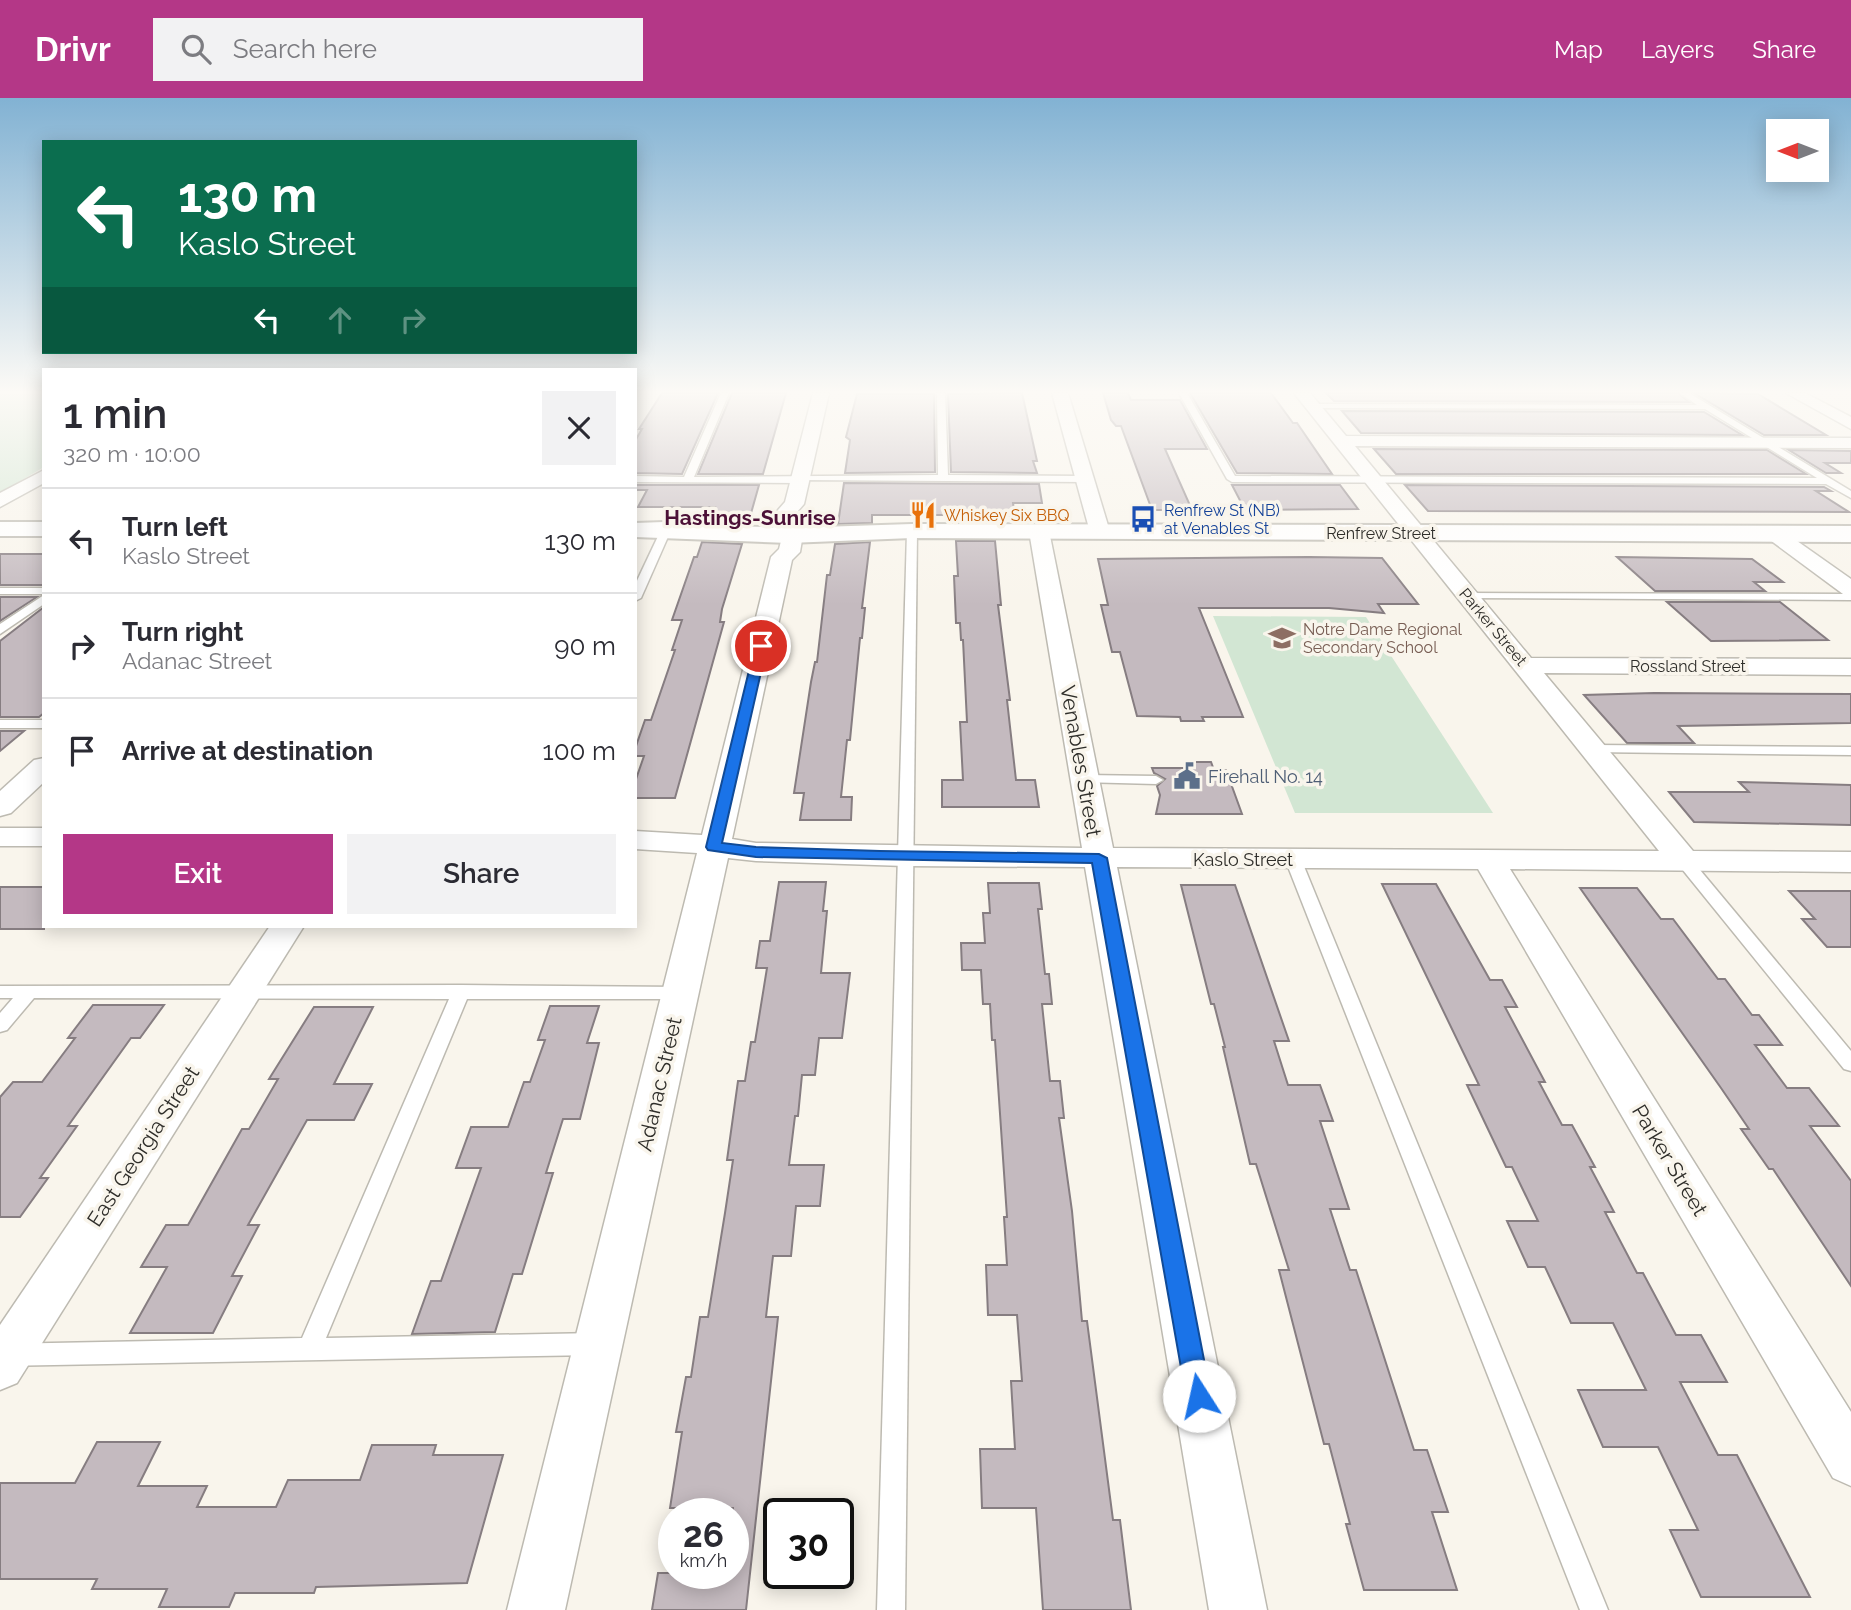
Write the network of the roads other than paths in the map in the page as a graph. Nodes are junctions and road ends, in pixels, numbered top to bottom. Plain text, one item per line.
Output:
1 (695, 464) edge
2 (804, 464) edge
3 (943, 464) edge
4 (1079, 464) edge
5 (1223, 464) edge
6 (1359, 464) edge
7 (1800, 464) edge
8 (42, 476) edge
9 (943, 478) junction
10 (637, 479) edge
11 (688, 479) junction
12 (800, 479) junction
13 (1083, 479) junction
14 (1372, 480) junction
15 (1828, 481) junction
16 (1851, 495) edge
17 (0, 502) edge
18 (0, 529) edge
19 (42, 529) edge
20 (637, 530) edge
21 (666, 530) junction
22 (788, 531) junction
23 (912, 531) junction
24 (1039, 531) junction
25 (1100, 532) junction
26 (1415, 533) junction
27 (1773, 533) junction
28 (1851, 534) edge
29 (1851, 589) edge
30 (0, 591) edge
31 (42, 591) edge
32 (637, 594) edge
33 (1467, 596) junction
34 (1851, 597) edge
35 (42, 599) edge
36 (0, 630) edge
37 (1524, 665) junction
38 (1851, 667) edge
39 (0, 724) edge
40 (42, 724) edge
41 (1594, 749) junction
42 (1851, 751) edge
43 (42, 768) edge
44 (1085, 779) junction
45 (1156, 780) dead end
46 (0, 807) edge
47 (0, 837) edge
48 (42, 837) edge
49 (637, 840) edge
50 (714, 847) junction
51 (905, 856) junction
52 (1099, 858) junction
53 (1293, 859) junction
54 (1489, 860) junction
55 (1684, 861) junction
56 (1851, 862) edge
57 (285, 928) edge
58 (244, 991) junction
59 (461, 991) junction
60 (0, 992) edge
61 (29, 992) junction
62 (680, 993) junction
63 (0, 1025) edge
64 (1851, 1064) edge
65 (598, 1344) junction
66 (309, 1350) junction
67 (3, 1359) edge
68 (1851, 1460) edge
69 (536, 1610) edge
70 (891, 1610) edge
71 (1238, 1610) edge
72 (1594, 1610) edge

1 - 11 lane
2 - 12 street, Adanac Street
3 - 9 lane
4 - 13 street
5 - 14 lane
6 - 14 street, Parker Street
7 - 15 lane
8 - 17 street
9 - 12 lane
9 - 13 lane
10 - 11 lane
11 - 12 lane
12 - 22 street, Adanac Street
13 - 25 street
14 - 15 lane
14 - 26 street, Parker Street
15 - 16 lane
18 - 19 street
20 - 21 street, Renfrew Street
21 - 22 street, Renfrew Street
21 - 32 lane
22 - 23 street, Renfrew Street
22 - 50 street, Adanac Street
23 - 24 street, Renfrew Street
23 - 51 lane
24 - 25 street, Renfrew Street
24 - 44 street, Venables Street
25 - 26 street, Renfrew Street
26 - 27 street, Renfrew Street
26 - 33 street, Parker Street
27 - 28 street, Renfrew Street
27 - 29 street
30 - 31 lane
33 - 34 lane
33 - 37 street, Parker Street
35 - 36 lane
37 - 38 street, Rossland Street
37 - 41 street, Parker Street
39 - 40 lane
41 - 42 lane
41 - 55 street, Parker Street
43 - 46 street
44 - 45 lane
44 - 52 street, Venables Street
47 - 48 street
49 - 50 street, Kaslo Street
50 - 51 street, Kaslo Street
50 - 62 street, Adanac Street
51 - 52 street, Kaslo Street
51 - 70 lane
52 - 53 street, Kaslo Street
52 - 71 street, Venables Street
53 - 54 street, Kaslo Street
53 - 72 lane
54 - 55 street, Kaslo Street
54 - 68 street, Parker Street
55 - 56 street, Kaslo Street
55 - 64 lane
57 - 58 street, East Georgia Street
58 - 59 lane
58 - 61 lane
58 - 67 street, East Georgia Street
59 - 62 lane
59 - 66 lane
60 - 61 lane
61 - 63 lane
62 - 65 street, Adanac Street
65 - 66 lane
65 - 69 street, Adanac Street
66 - 67 lane

